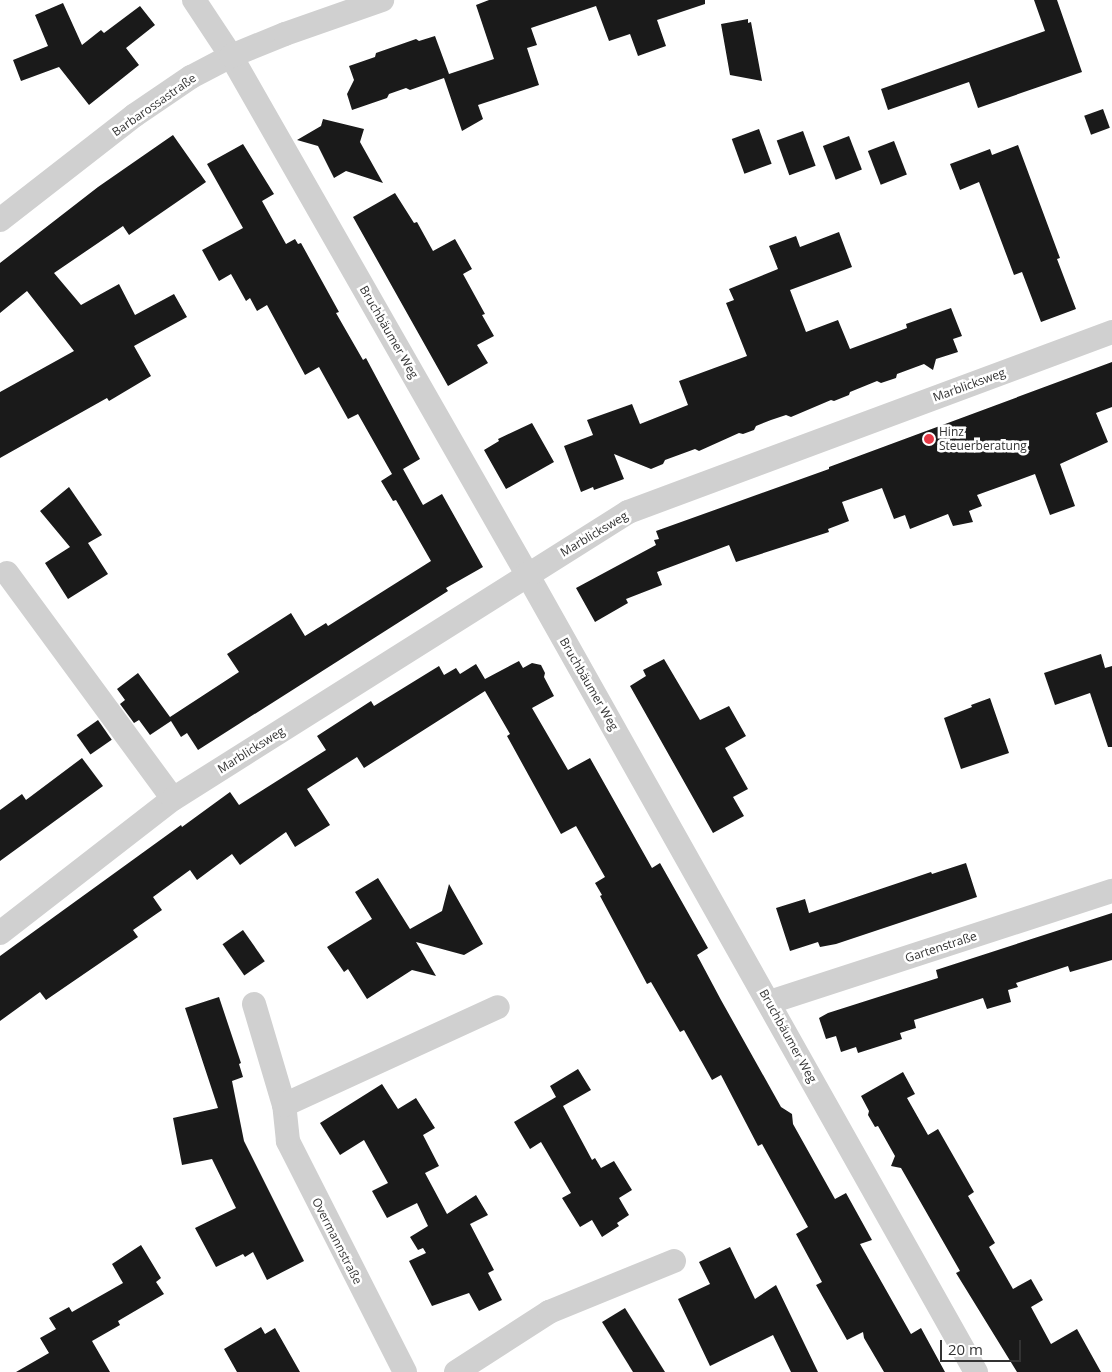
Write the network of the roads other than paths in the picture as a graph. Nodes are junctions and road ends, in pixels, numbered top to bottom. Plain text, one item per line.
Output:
1 (194, 0) edge
2 (382, 0) edge
3 (231, 56) junction
4 (0, 220) edge
5 (1112, 332) edge
6 (7, 573) dead end
7 (527, 574) junction
8 (173, 799) junction
9 (1112, 891) edge
10 (0, 933) edge
11 (770, 1002) junction
12 (254, 1004) dead end
13 (498, 1007) dead end
14 (284, 1105) junction
15 (674, 1261) dead end
16 (404, 1372) edge
17 (456, 1372) edge
18 (976, 1372) edge

1 - 3 street, Bruchbäumer Weg
2 - 3 street, Barbarossastraße
3 - 4 street, Barbarossastraße
3 - 7 street, Bruchbäumer Weg
5 - 7 street, Marblicksweg
6 - 8 street
7 - 8 street, Marblicksweg
7 - 11 street, Bruchbäumer Weg
8 - 10 street, Marblicksweg
9 - 11 street, Gartenstraße
11 - 18 street, Bruchbäumer Weg
12 - 14 street, Overmannstraße
13 - 14 street
14 - 16 street, Overmannstraße
15 - 17 street

